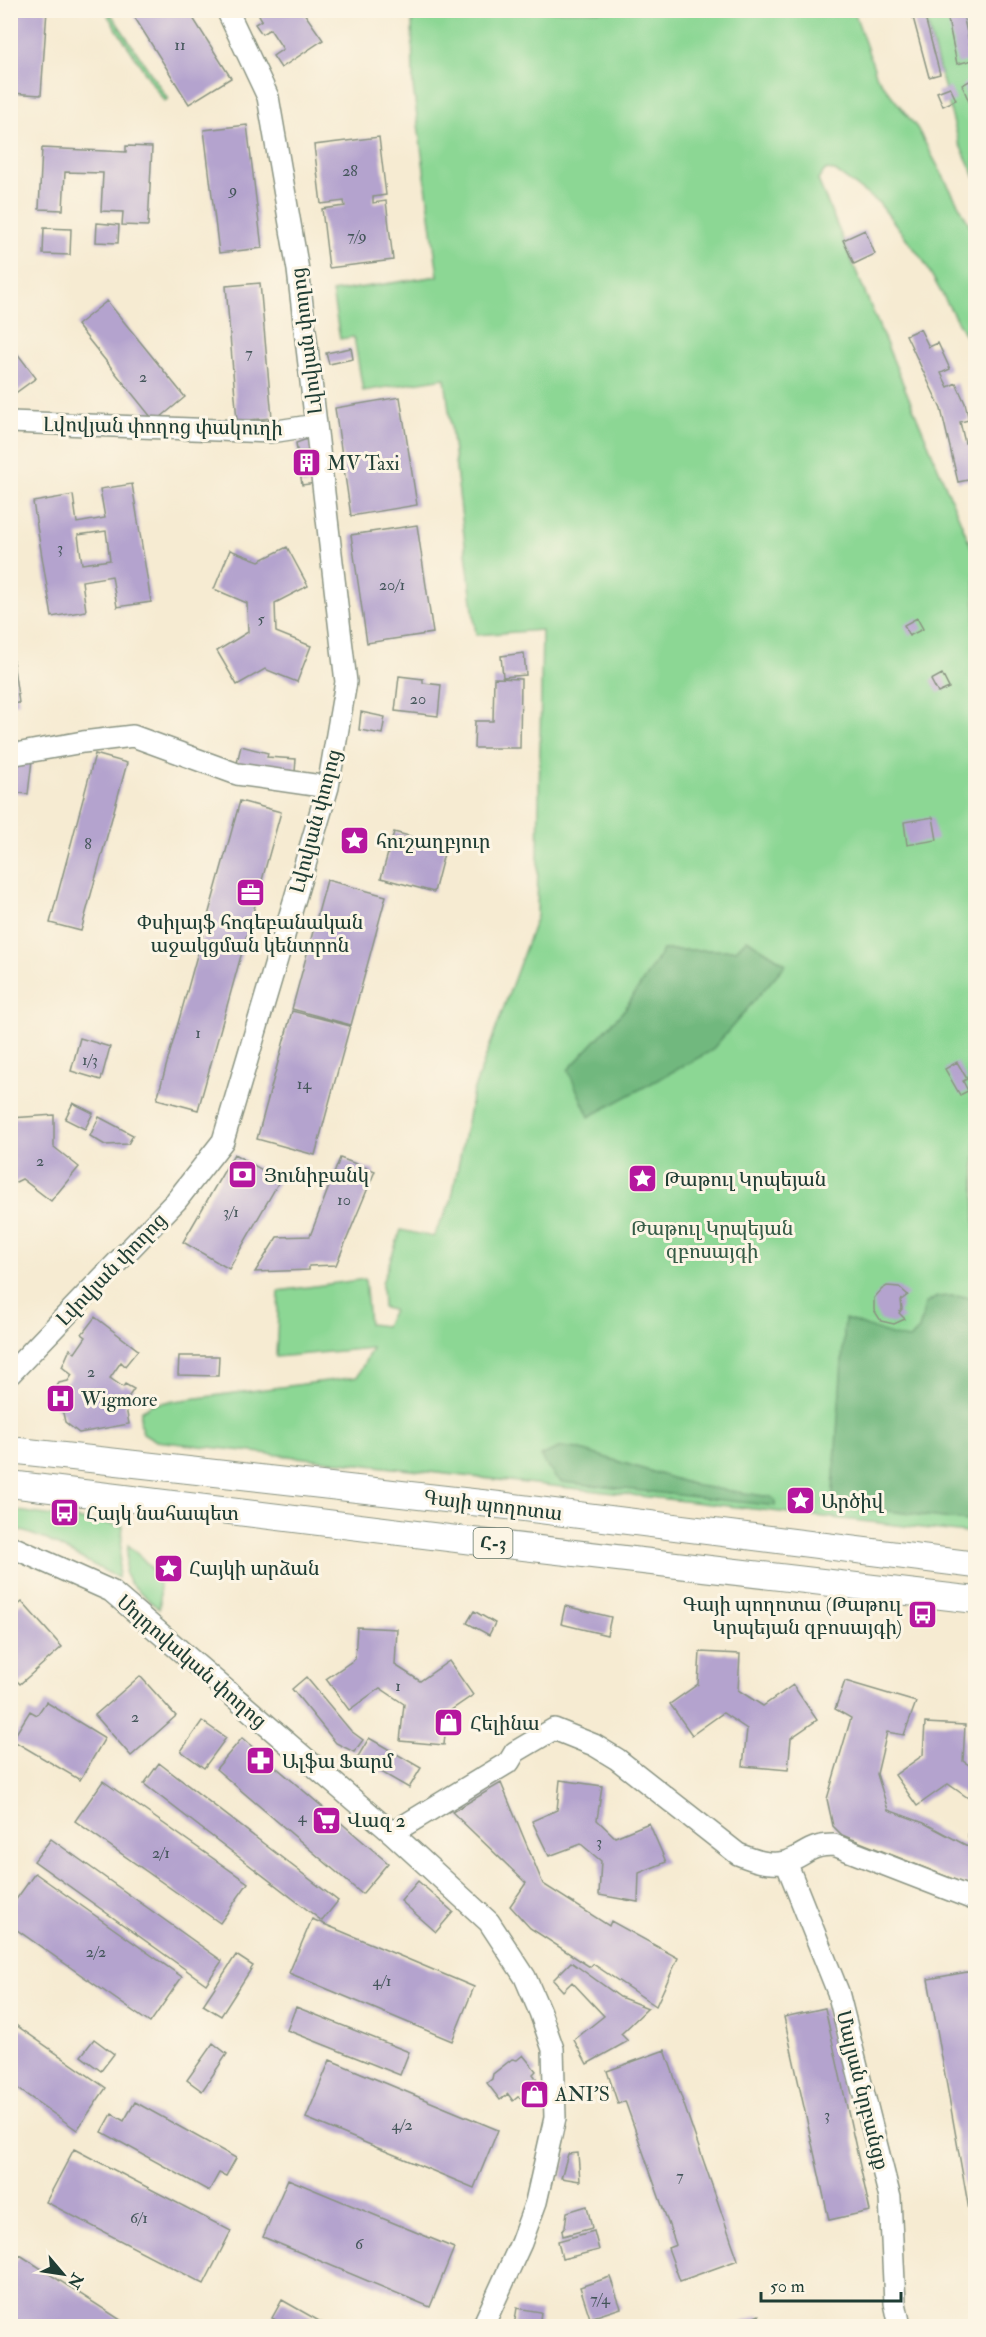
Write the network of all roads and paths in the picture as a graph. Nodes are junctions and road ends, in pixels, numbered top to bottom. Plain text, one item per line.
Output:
1 (227, 10) edge
2 (10, 422) edge
3 (316, 425) junction
4 (10, 755) edge
5 (328, 787) junction
6 (10, 1374) edge
7 (10, 1450) edge
8 (10, 1484) edge
9 (10, 1546) edge
10 (975, 1565) edge
11 (975, 1600) edge
12 (392, 1833) junction
13 (786, 1862) junction
14 (975, 1900) edge
15 (483, 2326) edge
16 (900, 2326) edge

1 - 3 street, Լվովյան փողոց
2 - 3 street, Լվովյան փողոց փակուղի
3 - 5 street, Լվովյան փողոց
4 - 5 street
5 - 6 street, Լվովյան փողոց
7 - 10 main road, Գայի պողոտա / Հ-3
8 - 11 main road, Գայի պողոտա / Հ-3
9 - 12 street, Մոլդովական փողոց
12 - 13 street
12 - 15 street, Մոլդովական փողոց
13 - 14 street
13 - 16 street, Մալյան նրբանցք

